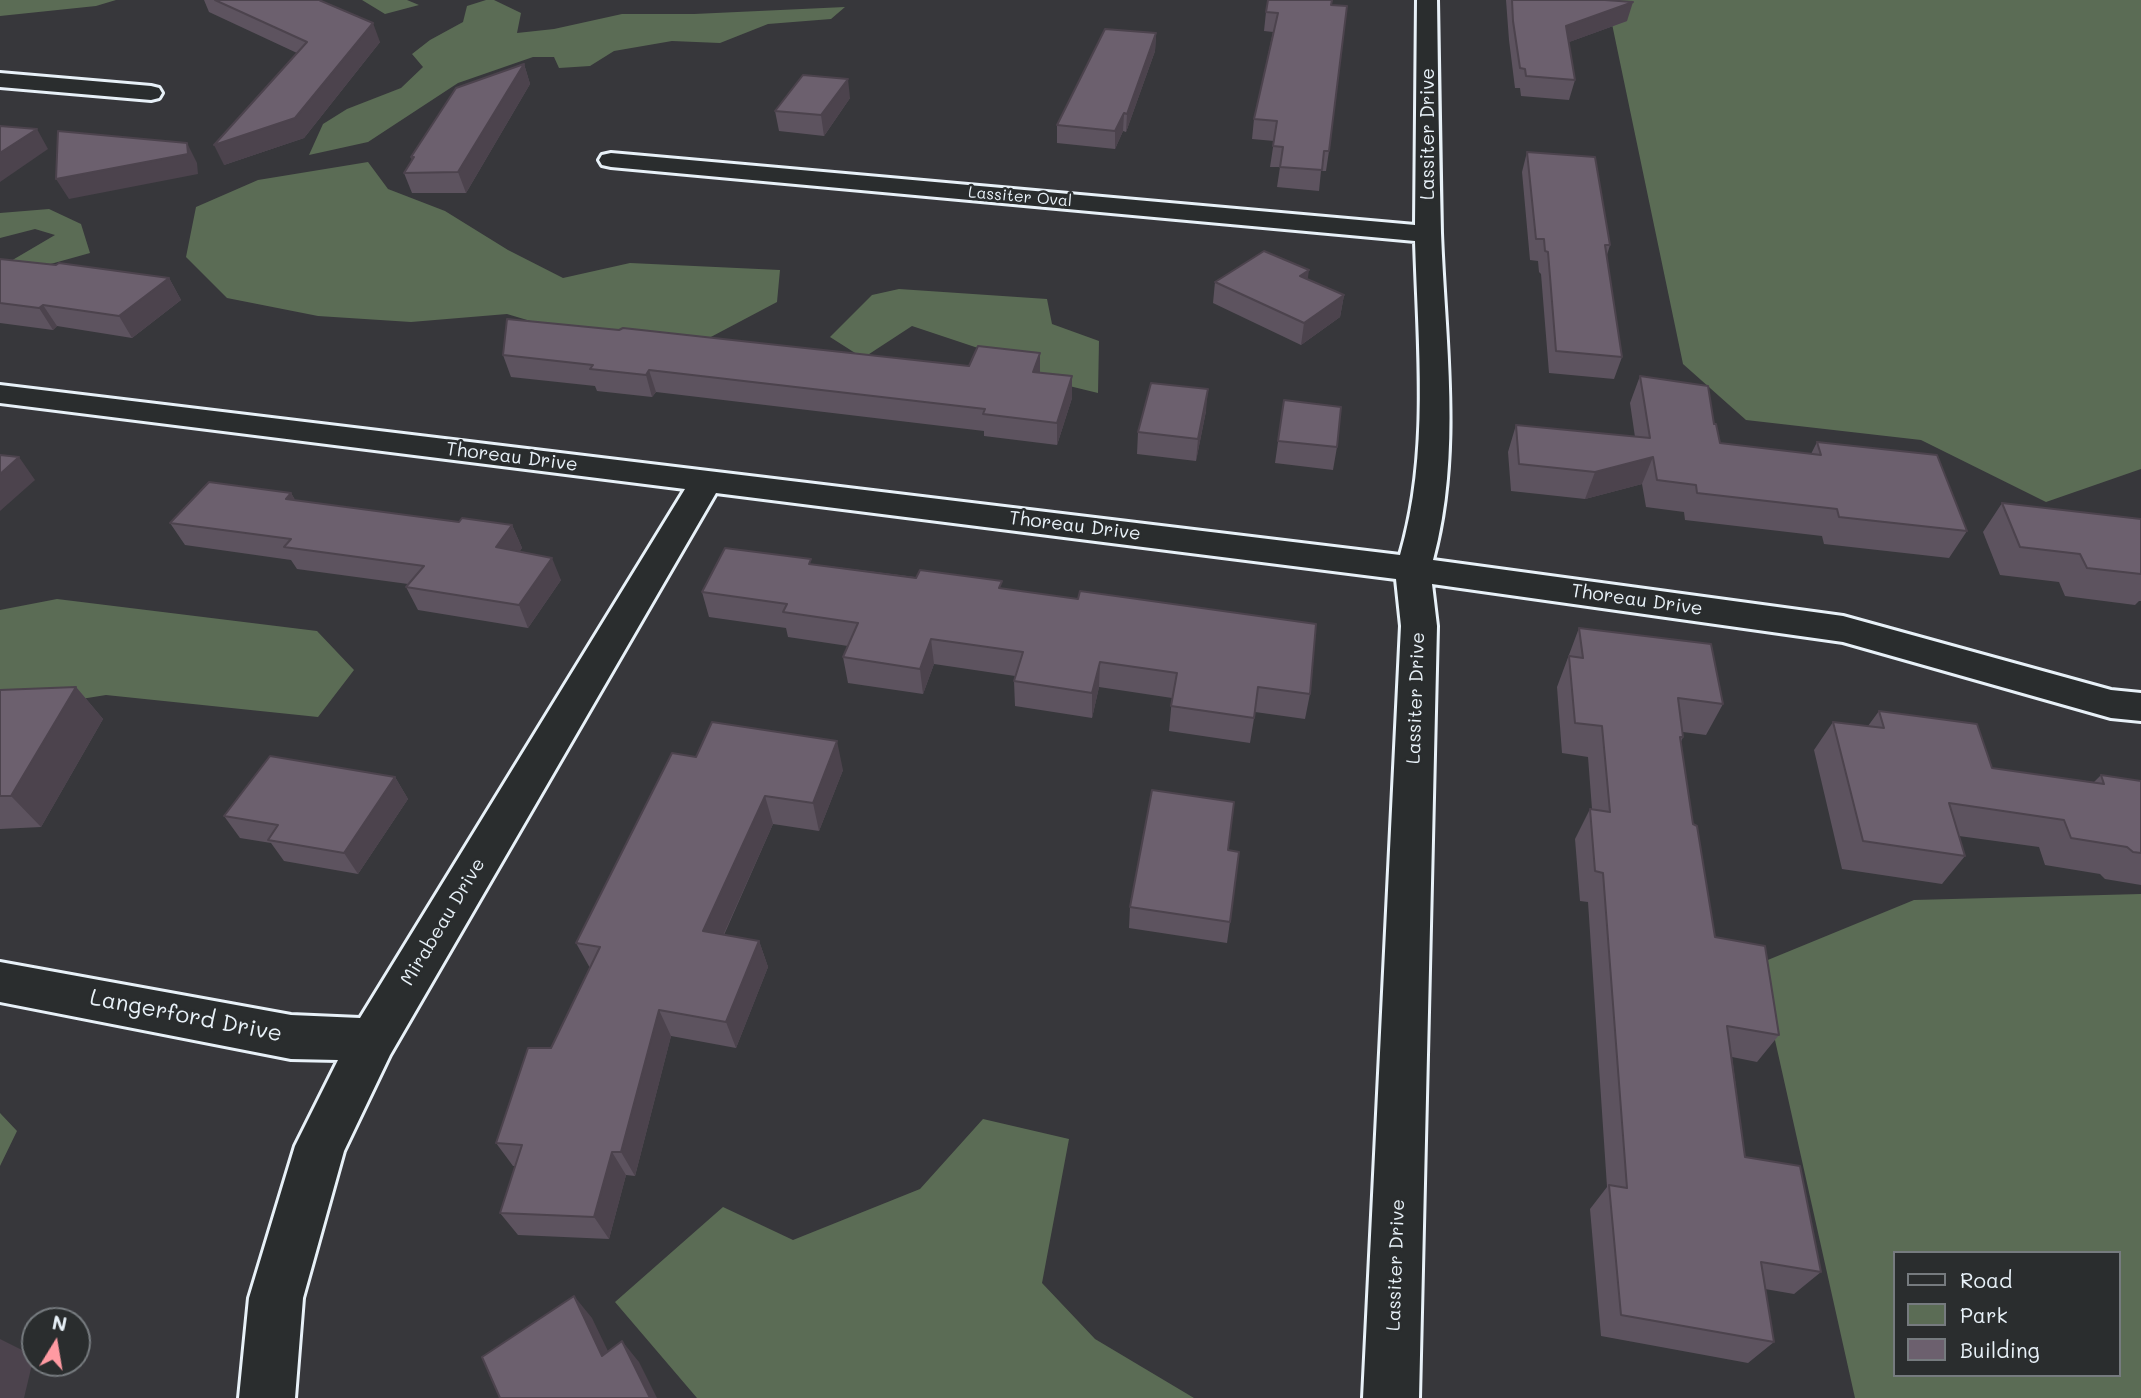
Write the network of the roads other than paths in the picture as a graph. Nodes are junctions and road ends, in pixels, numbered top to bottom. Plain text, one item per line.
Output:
1 (1427, 0) edge
2 (0, 80) edge
3 (151, 93) dead end
4 (611, 160) dead end
5 (1428, 234) junction
6 (0, 394) edge
7 (706, 481) junction
8 (1413, 569) junction
9 (2141, 707) edge
10 (0, 982) edge
11 (373, 1040) junction
12 (267, 1398) edge
13 (1391, 1398) edge

1 - 5 street, Lassiter Drive
2 - 3 street
4 - 5 street, Lassiter Oval
5 - 8 street, Lassiter Drive
6 - 7 street, Thoreau Drive
7 - 8 street, Thoreau Drive
7 - 11 street, Mirabeau Drive
8 - 9 street, Thoreau Drive
8 - 13 street, Lassiter Drive
10 - 11 street, Langerford Drive
11 - 12 street, Mirabeau Drive

